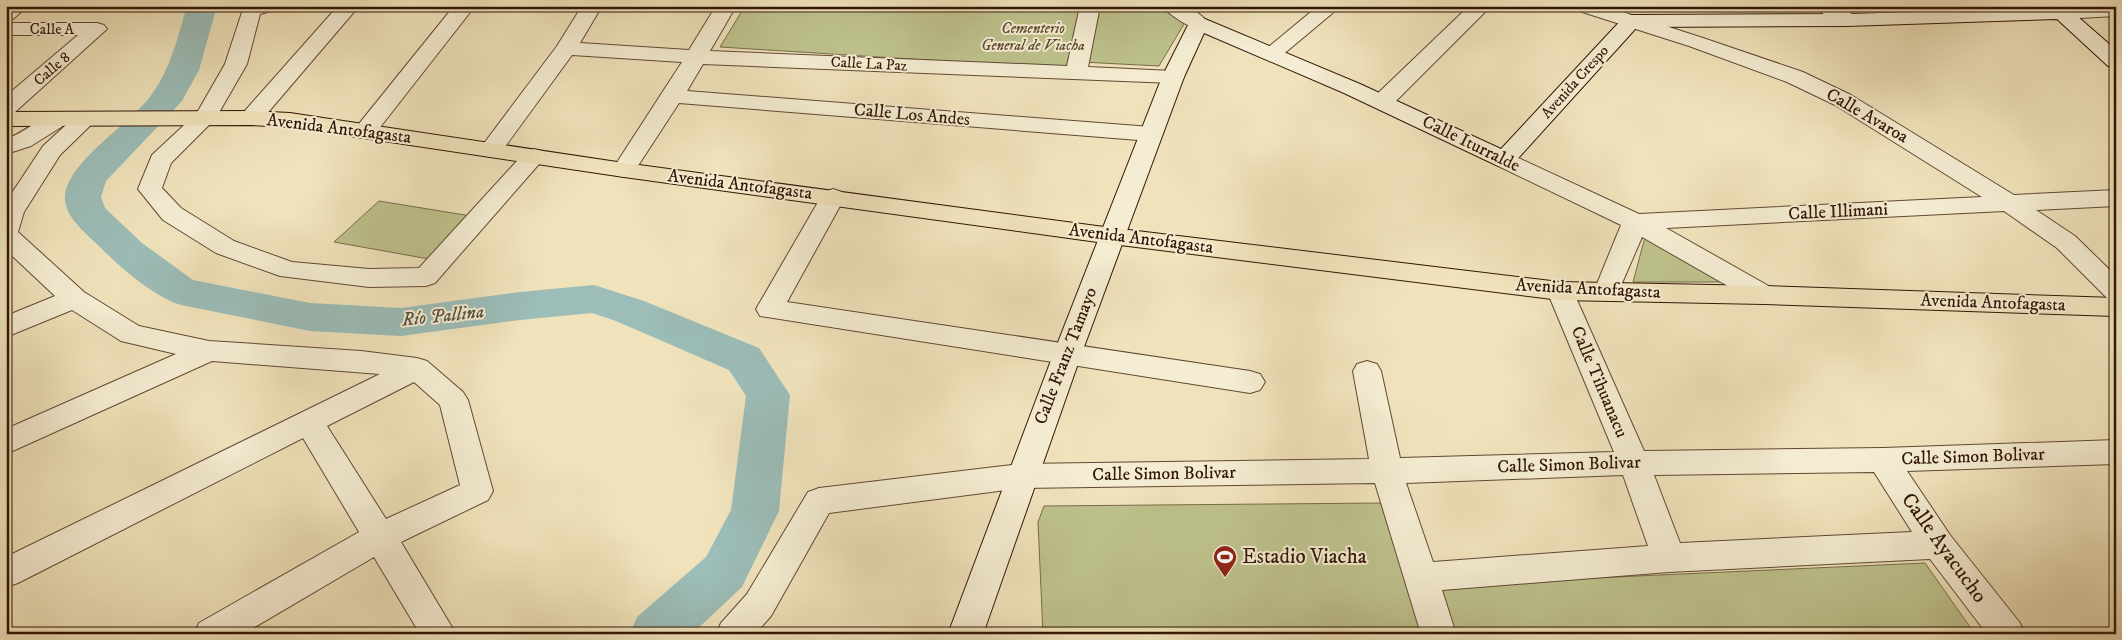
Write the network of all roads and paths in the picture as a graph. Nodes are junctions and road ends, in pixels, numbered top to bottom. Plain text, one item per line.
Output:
1 (18, 6) edge
2 (349, 6) edge
3 (465, 6) edge
4 (592, 6) edge
5 (726, 6) edge
6 (1090, 6) edge
7 (1173, 6) edge
8 (1331, 6) edge
9 (1481, 6) edge
10 (1583, 6) edge
11 (1613, 6) edge
12 (1826, 6) edge
13 (256, 7) edge
14 (2058, 9) edge
15 (2116, 10) edge
16 (1970, 11) edge
17 (6, 15) edge
18 (1847, 20) junction
19 (1631, 21) junction
20 (1198, 23) junction
21 (97, 29) joint
22 (6, 30) edge
23 (566, 48) junction
24 (1273, 53) junction
25 (696, 56) junction
26 (2116, 61) edge
27 (1076, 74) junction
28 (1173, 77) junction
29 (673, 96) junction
30 (1383, 101) junction
31 (6, 108) edge
32 (205, 118) junction
33 (251, 118) junction
34 (6, 119) edge
35 (58, 119) junction
36 (86, 119) junction
37 (366, 130) junction
38 (1151, 134) junction
39 (6, 147) edge
40 (491, 150) junction
41 (534, 156) junction
42 (1504, 160) junction
43 (624, 170) junction
44 (833, 197) junction
45 (2116, 198) edge
46 (2009, 203) junction
47 (1635, 222) junction
48 (6, 231) edge
49 (6, 235) edge
50 (1112, 236) junction
51 (1560, 291) junction
52 (1606, 292) junction
53 (2116, 292) edge
54 (1764, 295) junction
55 (74, 299) junction
56 (2116, 307) edge
57 (6, 327) edge
58 (209, 351) junction
59 (1067, 355) junction
60 (417, 368) junction
61 (1367, 371) dead end
62 (1250, 382) dead end
63 (309, 422) junction
64 (6, 442) edge
65 (2116, 452) edge
66 (1882, 460) junction
67 (1634, 463) junction
68 (1387, 471) junction
69 (1021, 476) junction
70 (380, 537) junction
71 (1938, 546) junction
72 (1668, 558) junction
73 (6, 573) edge
74 (1421, 577) junction
75 (211, 634) edge
76 (439, 634) edge
77 (733, 634) edge
78 (965, 634) edge
79 (1439, 634) edge
80 (2008, 634) edge

1 - 17 street
2 - 33 street
3 - 37 street
4 - 23 street
5 - 25 street
6 - 27 street
7 - 20 street, Calle Iturralde
8 - 24 street
9 - 30 street
10 - 19 street, Calle Avaroa
11 - 19 street
12 - 18 street
13 - 32 street
14 - 15 street
14 - 16 street
14 - 26 street
16 - 18 street
18 - 19 street
19 - 42 street, Avenida Crespo
19 - 46 street, Calle Avaroa
20 - 24 street, Calle Iturralde
20 - 28 street
21 - 22 street, Calle A
21 - 31 street, Calle 8
23 - 25 street, Calle La Paz
23 - 40 street
24 - 30 street, Calle Iturralde
25 - 27 street, Calle La Paz
25 - 29 street
27 - 28 street, Calle La Paz
28 - 38 street
29 - 38 street, Calle Los Andes
29 - 43 street
30 - 42 street, Calle Iturralde
32 - 33 main road, Avenida Antofagasta
32 - 36 main road, Avenida Antofagasta
32 - 41 street
33 - 37 main road, Avenida Antofagasta
34 - 35 main road, Avenida Antofagasta
35 - 36 main road, Avenida Antofagasta
35 - 39 street
36 - 48 street
37 - 40 main road, Avenida Antofagasta
38 - 50 street
40 - 41 main road, Avenida Antofagasta
41 - 43 main road, Avenida Antofagasta
42 - 47 street, Calle Iturralde
43 - 44 main road, Avenida Antofagasta
44 - 50 main road, Avenida Antofagasta
44 - 59 street
45 - 46 street, Calle Illimani
46 - 47 street, Calle Illimani
46 - 53 street, Calle Avaroa
47 - 52 street
47 - 54 street, Calle Iturralde
49 - 55 street
50 - 51 main road, Avenida Antofagasta
50 - 59 street, Calle Franz Tamayo
51 - 52 main road, Avenida Antofagasta
51 - 67 street, Calle Tihuanacu
52 - 54 main road, Avenida Antofagasta
54 - 56 main road, Avenida Antofagasta
55 - 57 street
55 - 58 street
58 - 60 street
58 - 64 street
59 - 62 street
59 - 69 street, Calle Franz Tamayo
60 - 63 street
60 - 70 street
61 - 68 street
63 - 70 street
63 - 73 street
65 - 66 street, Calle Simon Bolivar
66 - 67 street, Calle Simon Bolivar
66 - 71 street, Calle Ayacucho
67 - 68 street, Calle Simon Bolivar
67 - 72 street, Calle Tihuanacu
68 - 69 street, Calle Simon Bolivar
68 - 74 street
69 - 77 street, Calle Simon Bolivar
69 - 78 street
70 - 75 street
70 - 76 street
71 - 72 street
71 - 80 street, Calle Ayacucho
72 - 74 street
74 - 79 street

